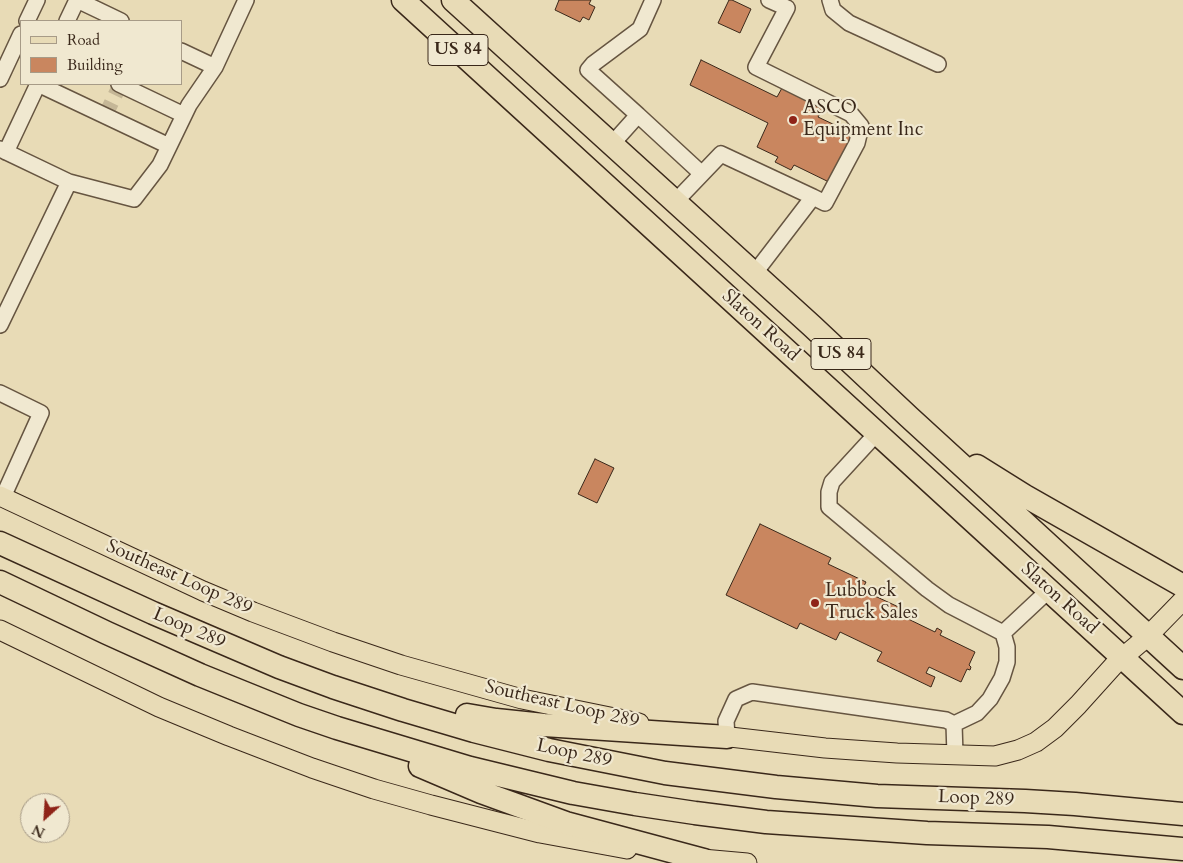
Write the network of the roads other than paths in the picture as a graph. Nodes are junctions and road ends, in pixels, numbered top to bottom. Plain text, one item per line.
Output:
1 (37, 0) edge
2 (77, 0) edge
3 (246, 0) edge
4 (403, 0) edge
5 (453, 0) edge
6 (653, 0) edge
7 (769, 0) edge
8 (830, 0) edge
9 (27, 20) edge
10 (67, 20) edge
11 (119, 20) edge
12 (20, 36) edge
13 (182, 51) edge
14 (938, 64) dead end
15 (215, 67) junction
16 (0, 79) edge
17 (37, 85) edge
18 (40, 85) edge
19 (121, 85) edge
20 (184, 115) junction
21 (638, 115) junction
22 (169, 146) junction
23 (618, 150) junction
24 (3, 151) edge
25 (702, 174) junction
26 (600, 180) junction
27 (69, 182) junction
28 (813, 197) junction
29 (675, 202) junction
30 (754, 274) junction
31 (0, 325) edge
32 (0, 393) edge
33 (909, 418) junction
34 (877, 433) junction
35 (1, 496) edge
36 (0, 543) edge
37 (0, 582) edge
38 (1183, 586) edge
39 (1049, 590) junction
40 (1183, 600) edge
41 (152, 613) junction
42 (0, 630) edge
43 (1003, 633) junction
44 (1148, 636) junction
45 (1122, 658) junction
46 (1183, 668) edge
47 (1183, 713) edge
48 (299, 715) junction
49 (954, 724) junction
50 (727, 737) junction
51 (955, 755) junction
52 (1183, 814) edge
53 (1183, 849) edge
54 (704, 860) junction
55 (747, 863) edge

1 - 9 street
2 - 10 street
2 - 11 street
3 - 15 street
4 - 26 highway, Slaton Road / US 84
5 - 23 highway, Slaton Road / US 84
6 - 21 street
7 - 28 street
8 - 14 street
12 - 16 street
13 - 15 street
15 - 20 street
17 - 24 street
18 - 22 street
19 - 20 street
20 - 22 street
21 - 23 street
21 - 25 street
22 - 27 street
23 - 26 highway
23 - 29 highway, Slaton Road / US 84
24 - 27 street
25 - 28 street
25 - 29 street
26 - 34 highway, Slaton Road / US 84
27 - 31 street
28 - 30 street
29 - 30 highway, Slaton Road / US 84
30 - 33 highway, Slaton Road / US 84
32 - 35 street
33 - 38 highway
33 - 44 highway, Slaton Road / US 84
34 - 39 highway, Slaton Road / US 84
34 - 43 street
35 - 50 main road, Southeast Loop 289
36 - 41 highway, Loop 289
37 - 48 highway, Loop 289
39 - 43 street
39 - 45 highway, Slaton Road / US 84
40 - 44 main road, Southeast Loop 289
41 - 50 highway
41 - 52 highway, Loop 289
42 - 54 main road
43 - 49 street
44 - 45 main road, Southeast Loop 289
44 - 46 highway, Slaton Road / US 84
45 - 47 highway, Slaton Road / US 84
45 - 51 main road, Southeast Loop 289
48 - 53 highway, Loop 289
48 - 54 highway
49 - 50 street
49 - 51 street
50 - 51 main road, Southeast Loop 289
54 - 55 main road

